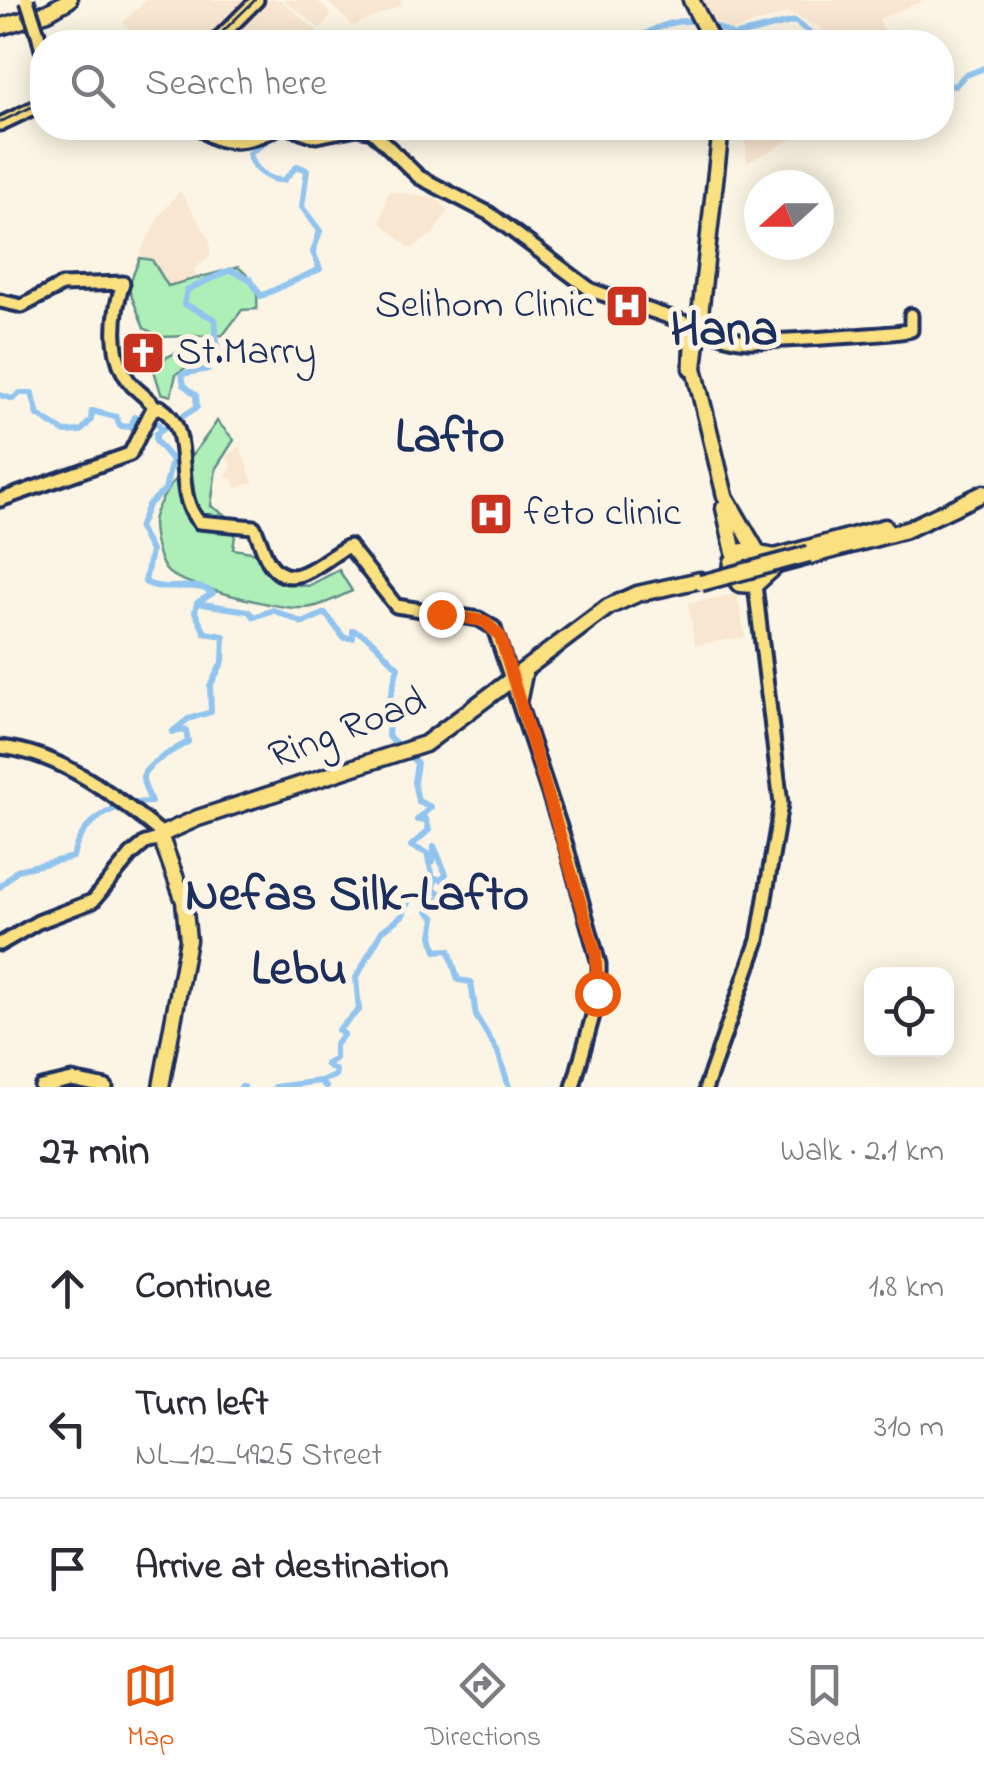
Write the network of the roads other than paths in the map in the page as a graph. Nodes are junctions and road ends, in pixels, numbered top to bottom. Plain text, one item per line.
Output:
1 (68, 0) edge
2 (254, 0) edge
3 (0, 26) edge
4 (224, 30) edge
5 (30, 108) edge
6 (0, 122) edge
7 (382, 140) edge
8 (719, 140) edge
9 (719, 140) edge
10 (0, 301) edge
11 (912, 317) dead end
12 (695, 327) junction
13 (151, 415) junction
14 (984, 483) edge
15 (722, 484) junction
16 (984, 493) edge
17 (0, 501) edge
18 (886, 527) junction
19 (732, 539) junction
20 (866, 540) junction
21 (809, 552) junction
22 (759, 553) junction
23 (735, 557) junction
24 (755, 582) junction
25 (513, 681) junction
26 (0, 749) edge
27 (162, 838) junction
28 (2, 943) edge
29 (43, 1087) edge
30 (103, 1087) edge
31 (162, 1087) edge
32 (571, 1087) edge
33 (702, 1087) edge

1 - 3 highway
2 - 4 main road
5 - 6 main road
7 - 12 main road
8 - 15 highway
9 - 19 highway
10 - 13 main road
11 - 12 main road
12 - 15 main road
12 - 19 main road
13 - 17 main road
13 - 25 main road
14 - 18 highway
15 - 22 highway
16 - 20 highway
18 - 21 highway
18 - 22 highway
19 - 23 highway
20 - 21 highway
20 - 24 highway
21 - 25 highway, Ring Road, bridge
22 - 23 highway
22 - 24 highway
23 - 24 highway
24 - 33 main road
25 - 27 highway, Ring Road
25 - 32 main road
26 - 27 main road
27 - 28 main road
27 - 31 highway
29 - 30 main road

